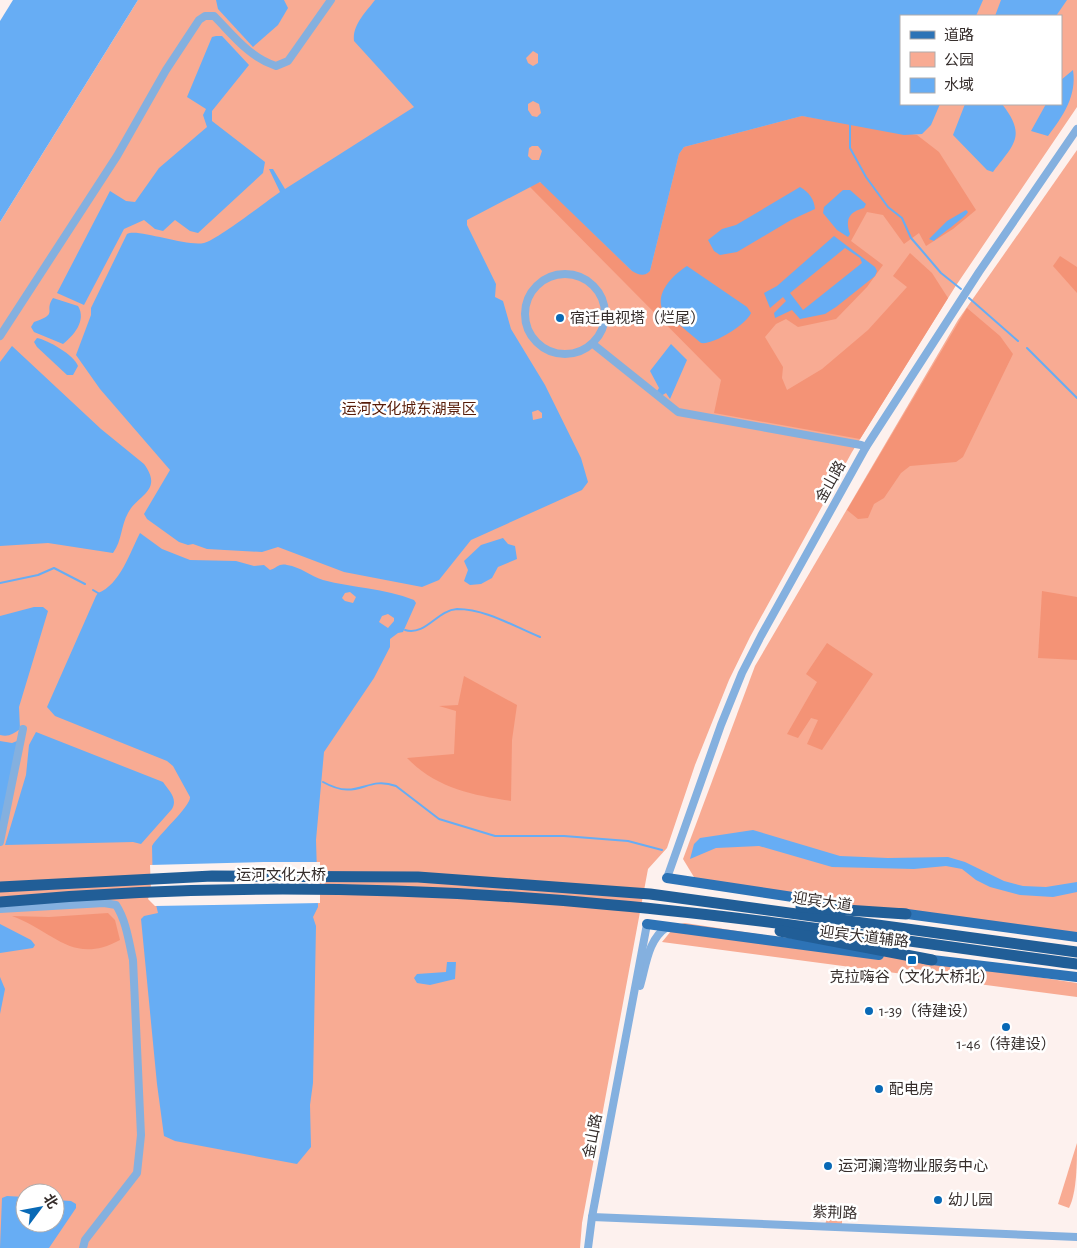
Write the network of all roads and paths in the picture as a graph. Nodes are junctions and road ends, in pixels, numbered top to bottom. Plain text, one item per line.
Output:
1 (331, 0) edge
2 (1077, 129) edge
3 (0, 336) edge
4 (593, 344) junction
5 (866, 447) junction
6 (23, 729) dead end
7 (0, 842) edge
8 (667, 878) joint
9 (0, 887) edge
10 (562, 887) joint
11 (608, 890) junction
12 (562, 900) joint
13 (0, 902) edge
14 (615, 905) junction
15 (0, 909) edge
16 (906, 914) junction
17 (647, 924) joint
18 (667, 927) junction
19 (1077, 937) edge
20 (1077, 952) edge
21 (932, 960) junction
22 (1077, 964) edge
23 (1077, 977) edge
24 (628, 1029) junction
25 (592, 1217) junction
26 (1077, 1237) edge
27 (83, 1248) edge
28 (588, 1248) edge

1 - 3 street
2 - 5 street, 金山路
4 - 4 street
4 - 5 street
5 - 8 street, 金山路
6 - 7 street
8 - 16 main road, 迎宾大道辅路
9 - 10 highway, 运河文化大桥
10 - 11 highway, 迎宾大道
11 - 16 highway
11 - 20 highway, 迎宾大道
12 - 13 highway, 运河文化大桥
12 - 14 highway, 迎宾大道
14 - 21 highway
14 - 22 highway, 迎宾大道
15 - 27 street
16 - 19 main road, 迎宾大道辅路
17 - 18 main road, 迎宾大道辅路
17 - 24 street, 金山路
18 - 21 main road, 迎宾大道辅路
18 - 24 street, 金山路
21 - 23 main road, 迎宾大道辅路
24 - 25 street, 金山路
25 - 26 street, 紫荆路
25 - 28 street, 金山路

